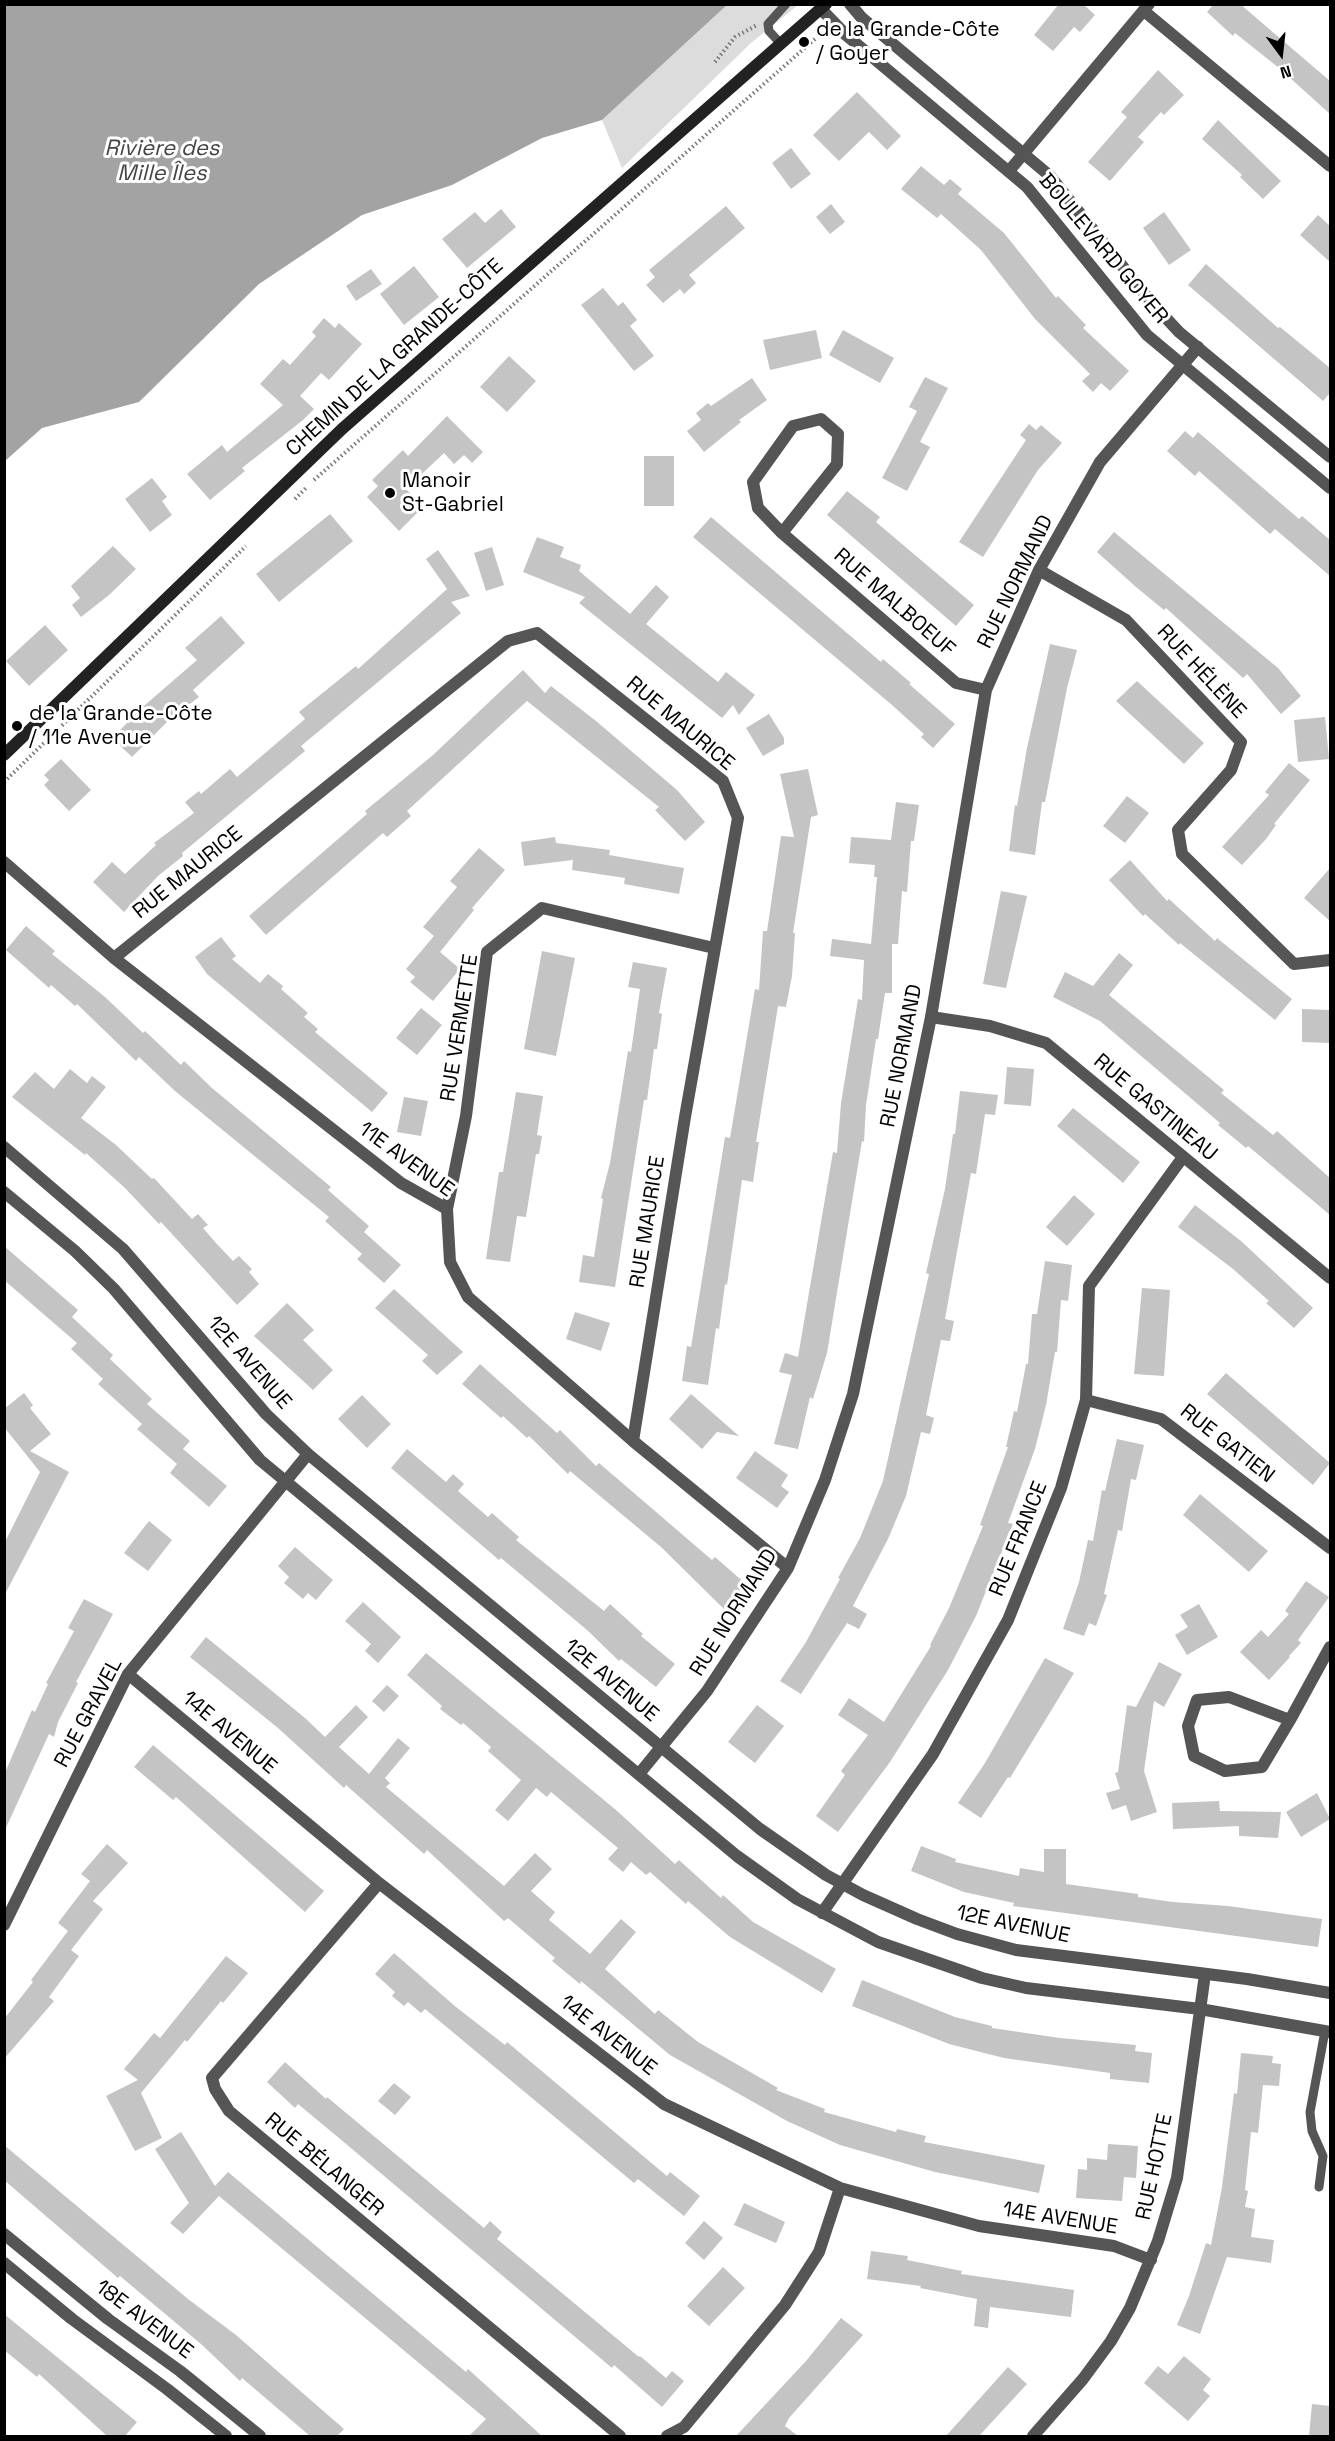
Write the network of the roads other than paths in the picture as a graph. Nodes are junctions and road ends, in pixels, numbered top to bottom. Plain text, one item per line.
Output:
1 (786, 4) edge
2 (850, 4) edge
3 (823, 7) edge
4 (1147, 8) edge
5 (781, 44) junction
6 (1024, 154) junction
7 (1330, 166) edge
8 (1009, 171) junction
9 (1198, 347) junction
10 (1182, 364) junction
11 (1330, 457) edge
12 (1330, 488) edge
13 (782, 533) junction
14 (1038, 570) junction
15 (986, 690) junction
16 (6, 751) edge
17 (4, 862) edge
18 (714, 948) junction
19 (114, 958) junction
20 (1330, 960) edge
21 (931, 1017) junction
22 (4, 1147) edge
23 (1183, 1157) junction
24 (4, 1192) edge
25 (447, 1209) junction
26 (1330, 1278) edge
27 (1086, 1400) junction
28 (633, 1441) junction
29 (308, 1454) junction
30 (285, 1481) junction
31 (1330, 1548) edge
32 (788, 1568) junction
33 (1330, 1647) edge
34 (128, 1674) junction
35 (1290, 1720) junction
36 (662, 1749) junction
37 (639, 1774) junction
38 (379, 1883) junction
39 (842, 1884) junction
40 (8, 1910) edge
41 (822, 1913) junction
42 (4, 1925) edge
43 (1205, 1974) junction
44 (1330, 1993) edge
45 (1200, 2009) junction
46 (1328, 2031) edge
47 (1319, 2187) dead end
48 (840, 2188) junction
49 (4, 2234) edge
50 (1151, 2260) junction
51 (4, 2263) edge
52 (226, 2436) edge
53 (260, 2436) edge
54 (620, 2436) edge
55 (667, 2436) edge
56 (1035, 2436) edge

1 - 5 lane
2 - 6 street, BOULEVARD GOYER
3 - 5 main road, CHEMIN DE LA GRANDE-CÔTE
3 - 8 street, BOULEVARD GOYER
4 - 6 street
4 - 7 street
5 - 16 main road, CHEMIN DE LA GRANDE-CÔTE
6 - 8 street
6 - 9 street, BOULEVARD GOYER
8 - 10 street, BOULEVARD GOYER
9 - 10 street, RUE NORMAND
9 - 11 street, BOULEVARD GOYER
10 - 12 street, BOULEVARD GOYER
10 - 14 street, RUE NORMAND
13 - 13 street, RUE MALBOEUF
13 - 15 street, RUE MALBOEUF
14 - 15 street, RUE NORMAND
14 - 20 street, RUE HÉLÈNE
15 - 21 street, RUE NORMAND
17 - 19 street, 11E AVENUE
18 - 19 street, RUE MAURICE
18 - 25 street, RUE VERMETTE
18 - 28 street, RUE MAURICE
19 - 25 street, 11E AVENUE
21 - 23 street, RUE GASTINEAU
21 - 32 street, RUE NORMAND
22 - 29 street, 12E AVENUE
23 - 26 street, RUE GASTINEAU
23 - 27 street, RUE FRANCE
24 - 30 street
25 - 28 street, 11E AVENUE
27 - 31 street, RUE GATIEN
27 - 39 street, RUE FRANCE
28 - 32 street, 11E AVENUE
29 - 30 street, RUE GRAVEL
29 - 36 street, 12E AVENUE
30 - 34 street, RUE GRAVEL
30 - 37 street
32 - 36 street, RUE NORMAND
33 - 35 street
34 - 38 street, 14E AVENUE
34 - 40 street, RUE GRAVEL
35 - 35 street
36 - 37 street, RUE NORMAND
36 - 39 street, 12E AVENUE
37 - 41 street
38 - 48 street, 14E AVENUE
38 - 54 street, RUE BÉLANGER
39 - 41 street, RUE FRANCE
39 - 43 street, 12E AVENUE
40 - 42 street, RUE GRAVEL
41 - 45 street
43 - 44 street, 12E AVENUE
43 - 45 street, RUE HOTTE
45 - 46 street
45 - 50 street, RUE HOTTE
46 - 47 lane
48 - 50 street, 14E AVENUE
48 - 55 street
49 - 53 street, 18E AVENUE
50 - 56 street, RUE HOTTE
51 - 52 street, 18E AVENUE

